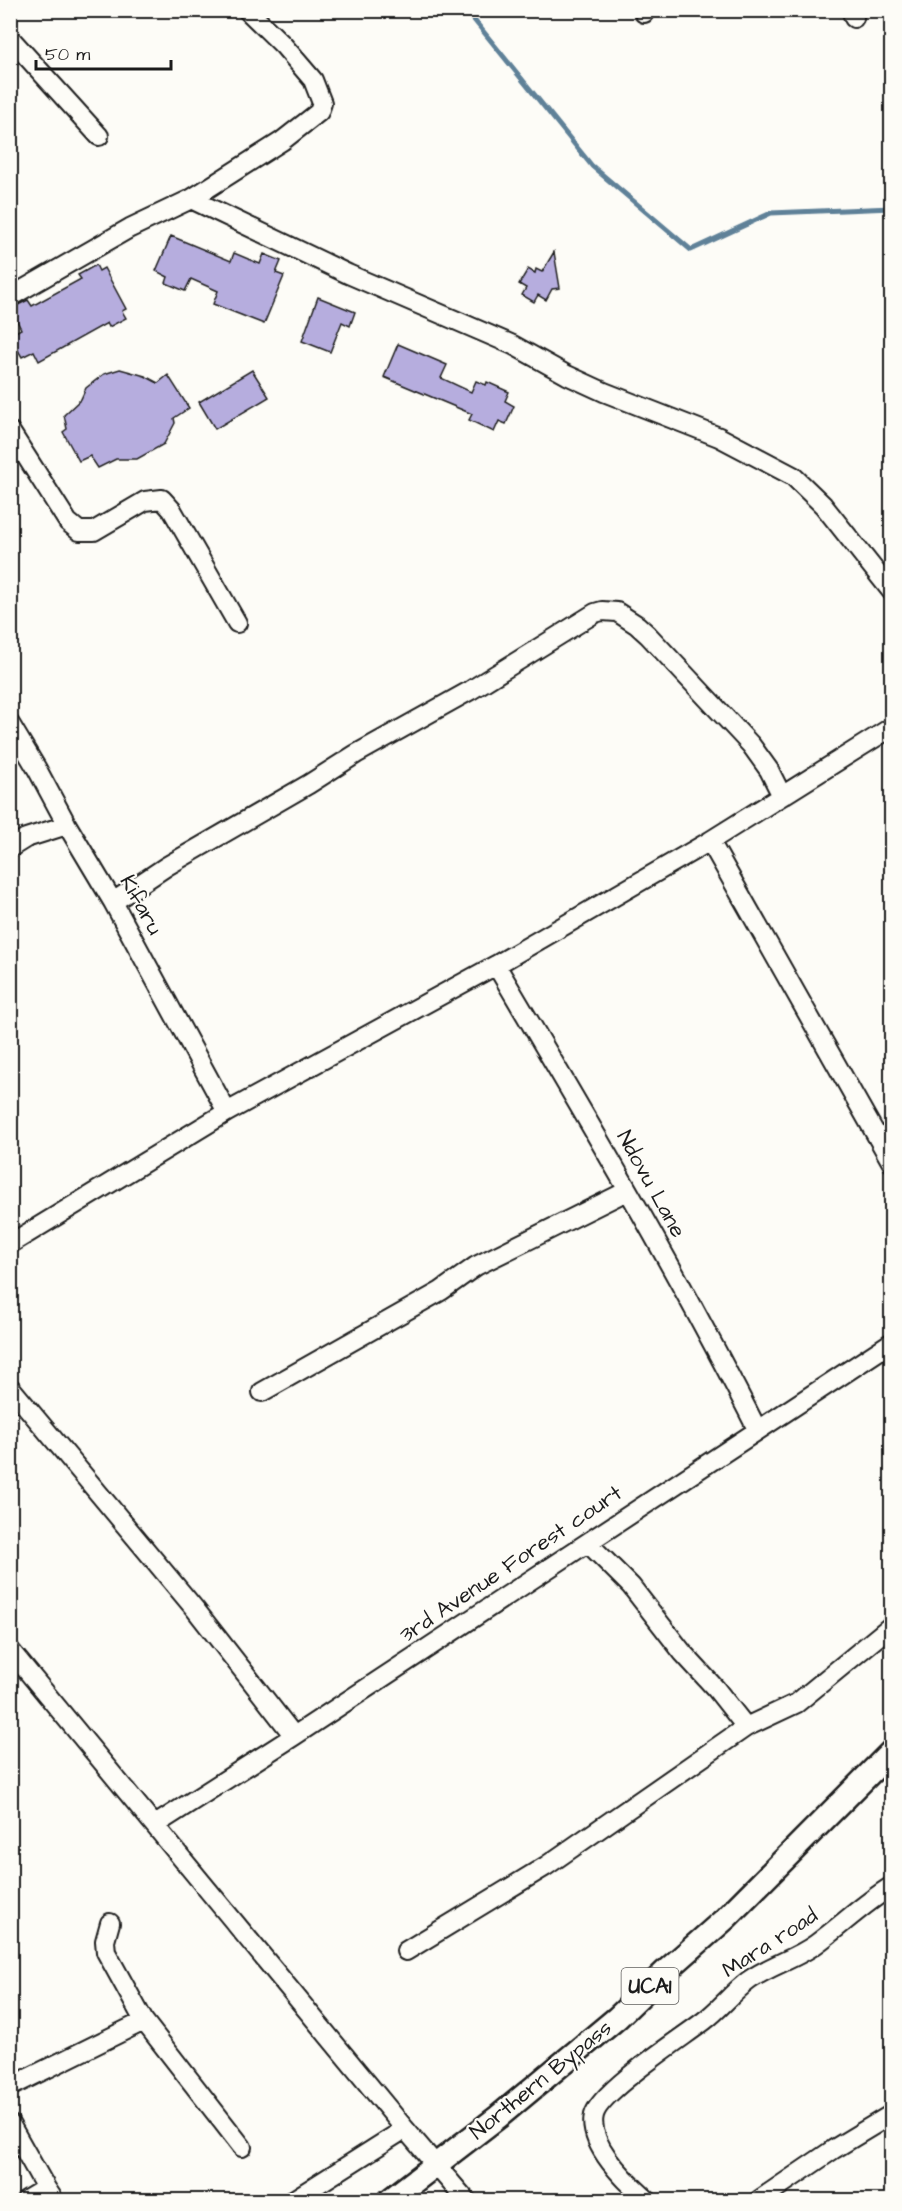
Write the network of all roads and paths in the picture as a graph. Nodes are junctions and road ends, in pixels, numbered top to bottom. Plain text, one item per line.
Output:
1 (247, 10) edge
2 (10, 38) edge
3 (99, 136) dead end
4 (191, 199) junction
5 (10, 297) edge
6 (10, 431) edge
7 (891, 592) edge
8 (237, 623) dead end
9 (10, 724) edge
10 (891, 727) edge
11 (782, 796) junction
12 (67, 825) junction
13 (710, 841) junction
14 (10, 848) edge
15 (113, 902) junction
16 (496, 965) junction
17 (226, 1112) junction
18 (891, 1162) edge
19 (627, 1191) junction
20 (10, 1244) edge
21 (891, 1342) edge
22 (10, 1387) edge
23 (262, 1392) dead end
24 (757, 1430) junction
25 (588, 1543) junction
26 (891, 1625) edge
27 (14, 1662) edge
28 (746, 1727) junction
29 (294, 1736) junction
30 (891, 1751) edge
31 (155, 1825) junction
32 (891, 1886) edge
33 (110, 1923) dead end
34 (406, 1951) dead end
35 (144, 2021) junction
36 (10, 2087) edge
37 (891, 2114) edge
38 (10, 2124) edge
39 (405, 2129) junction
40 (242, 2147) dead end
41 (435, 2166) junction
42 (50, 2194) edge
43 (26, 2200) edge
44 (293, 2200) edge
45 (390, 2200) edge
46 (466, 2200) edge
47 (647, 2200) edge
48 (759, 2200) edge

1 - 4 street
2 - 3 street
4 - 5 street
4 - 7 street
6 - 8 street
9 - 12 street, Kifaru
10 - 11 street
11 - 13 street
11 - 15 street
12 - 14 street
12 - 15 street, Kifaru
13 - 16 street
13 - 18 street
15 - 17 street, Kifaru
16 - 17 street
16 - 19 street, Ndovu Lane
17 - 20 street
19 - 23 street
19 - 24 street, Ndovu Lane
21 - 24 street, 3rd Avenue Forest court
22 - 29 street
24 - 25 street, 3rd Avenue Forest court
25 - 28 street
25 - 29 street, 3rd Avenue Forest court
26 - 28 street
27 - 31 street
28 - 34 street
29 - 31 street, 3rd Avenue Forest court
30 - 41 main road, Northern Bypass / UCA1
31 - 39 street
32 - 47 street, Mara road
33 - 35 street
35 - 36 street
35 - 40 street
37 - 48 street
38 - 42 street
39 - 41 street
39 - 44 street
41 - 45 main road, Northern Bypass / UCA1
41 - 46 street
42 - 43 street

